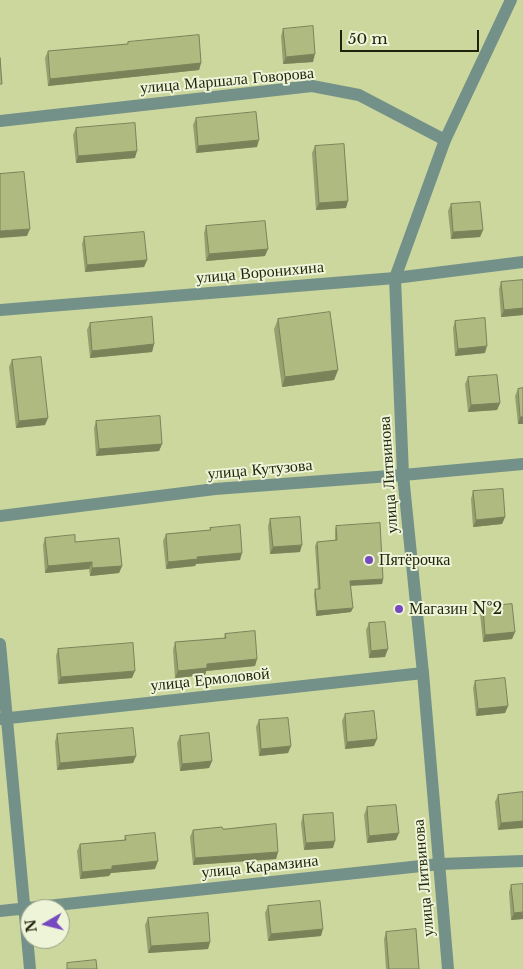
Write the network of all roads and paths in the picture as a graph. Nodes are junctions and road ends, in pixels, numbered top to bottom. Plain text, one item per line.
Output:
1 (511, 0) edge
2 (0, 121) edge
3 (445, 140) junction
4 (523, 262) edge
5 (395, 278) junction
6 (0, 310) edge
7 (523, 464) edge
8 (403, 475) junction
9 (0, 516) edge
10 (0, 644) edge
11 (423, 673) junction
12 (3, 718) edge
13 (523, 861) edge
14 (440, 864) junction
15 (23, 899) edge
16 (70, 904) edge
17 (20, 909) edge
18 (0, 911) edge
19 (28, 949) edge
20 (30, 969) edge
21 (448, 969) edge

1 - 3 street, улица Литвинова
2 - 3 street, улица Маршала Говорова
3 - 5 street, улица Литвинова
4 - 5 street, улица Воронихина
5 - 6 street, улица Воронихина
5 - 8 street, улица Литвинова
7 - 8 street, улица Кутузова
8 - 9 street, улица Кутузова
8 - 11 street, улица Литвинова
10 - 12 street
11 - 12 street, улица Ермоловой
11 - 14 street, улица Литвинова
12 - 15 street
13 - 14 street, улица Карамзина
14 - 16 street, улица Карамзина
14 - 21 street, улица Литвинова
17 - 18 street, улица Карамзина
19 - 20 street

